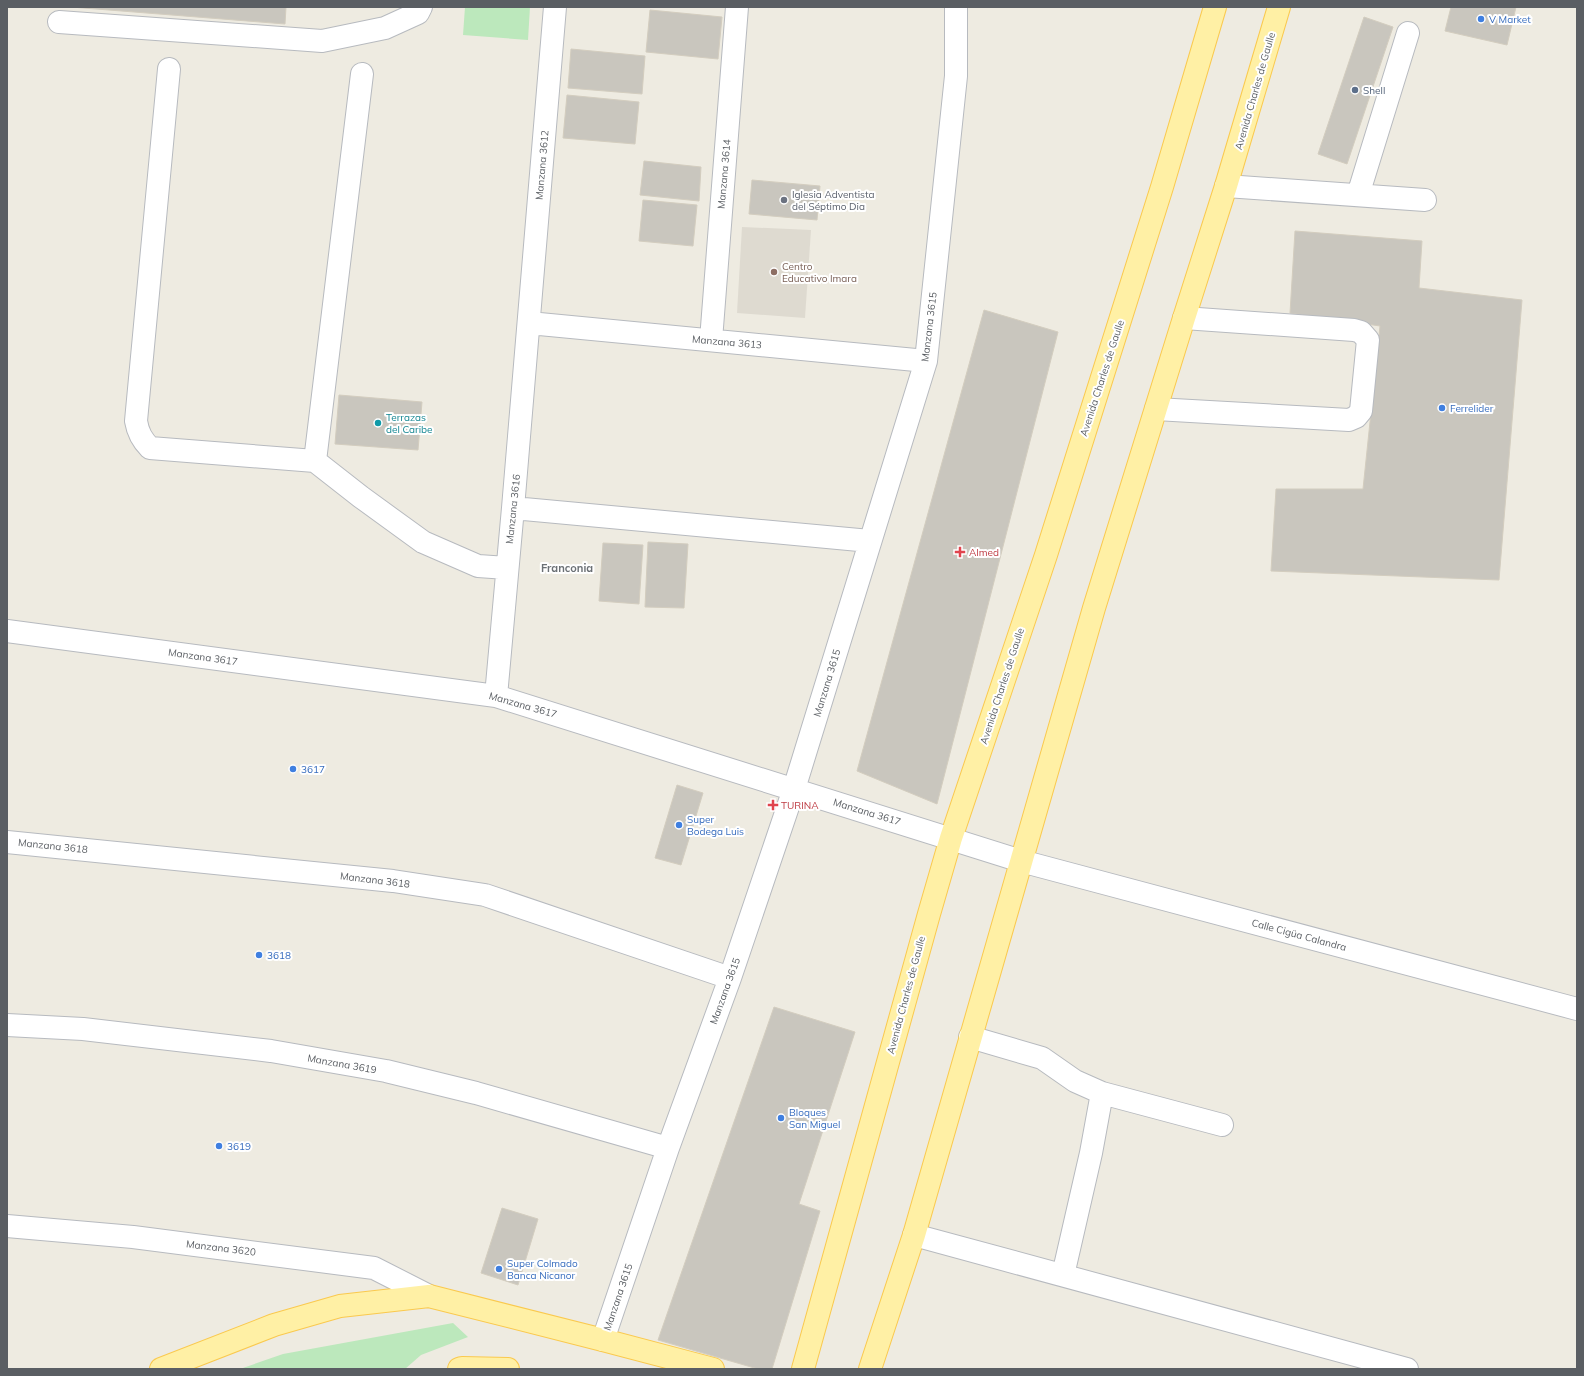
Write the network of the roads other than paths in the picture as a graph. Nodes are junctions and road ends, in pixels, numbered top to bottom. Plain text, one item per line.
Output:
1 (421, 7) edge
2 (556, 7) edge
3 (737, 7) edge
4 (956, 7) edge
5 (1215, 7) edge
6 (1279, 7) edge
7 (59, 22) dead end
8 (1408, 33) dead end
9 (170, 69) dead end
10 (362, 74) dead end
11 (1226, 186) junction
12 (1358, 195) junction
13 (1425, 200) dead end
14 (1184, 318) junction
15 (529, 323) junction
16 (711, 340) junction
17 (926, 361) junction
18 (1156, 409) junction
19 (315, 461) junction
20 (513, 508) junction
21 (870, 541) junction
22 (507, 568) junction
23 (7, 632) edge
24 (496, 696) junction
25 (794, 789) junction
26 (951, 838) junction
27 (7, 842) edge
28 (1021, 861) junction
29 (730, 978) junction
30 (1577, 1009) edge
31 (7, 1025) edge
32 (970, 1037) junction
33 (1102, 1093) junction
34 (1222, 1125) dead end
35 (668, 1148) junction
36 (7, 1226) edge
37 (914, 1235) junction
38 (1063, 1275) junction
39 (429, 1296) junction
40 (604, 1340) junction
41 (161, 1369) edge
42 (459, 1369) edge
43 (508, 1369) edge
44 (713, 1369) edge
45 (803, 1369) edge
46 (870, 1369) edge
47 (1407, 1369) edge

1 - 7 street
2 - 15 street, Manzana 3612
3 - 16 street, Manzana 3614
4 - 17 street, Manzana 3615
5 - 26 main road, Avenida Charles de Gaulle
6 - 11 main road, Avenida Charles de Gaulle
8 - 12 street
9 - 19 street
10 - 19 street
11 - 12 street
11 - 14 main road, Avenida Charles de Gaulle
12 - 13 street
14 - 18 main road, Avenida Charles de Gaulle
14 - 18 street
15 - 16 street, Manzana 3613
15 - 20 street, Manzana 3616
16 - 17 street, Manzana 3613
17 - 21 street, Manzana 3615
18 - 28 main road, Avenida Charles de Gaulle
19 - 22 street
20 - 21 street
20 - 22 street, Manzana 3616
21 - 25 street, Manzana 3615
22 - 24 street, Manzana 3616
23 - 24 street, Manzana 3617
24 - 25 street, Manzana 3617
25 - 26 street, Manzana 3617
25 - 29 street, Manzana 3615
26 - 28 street, Manzana 3617
26 - 45 main road, Avenida Charles de Gaulle
27 - 29 street, Manzana 3618
28 - 30 street, Calle Cigüa Calandra
28 - 32 main road, Avenida Charles de Gaulle
29 - 35 street, Manzana 3615
31 - 35 street, Manzana 3619
32 - 33 street
32 - 37 main road, Avenida Charles de Gaulle
33 - 34 street
33 - 38 street
35 - 40 street, Manzana 3615
36 - 39 street, Manzana 3620
37 - 38 street
37 - 46 main road, Avenida Charles de Gaulle
38 - 47 street
39 - 40 main road
39 - 41 main road
40 - 44 main road
42 - 43 main road

